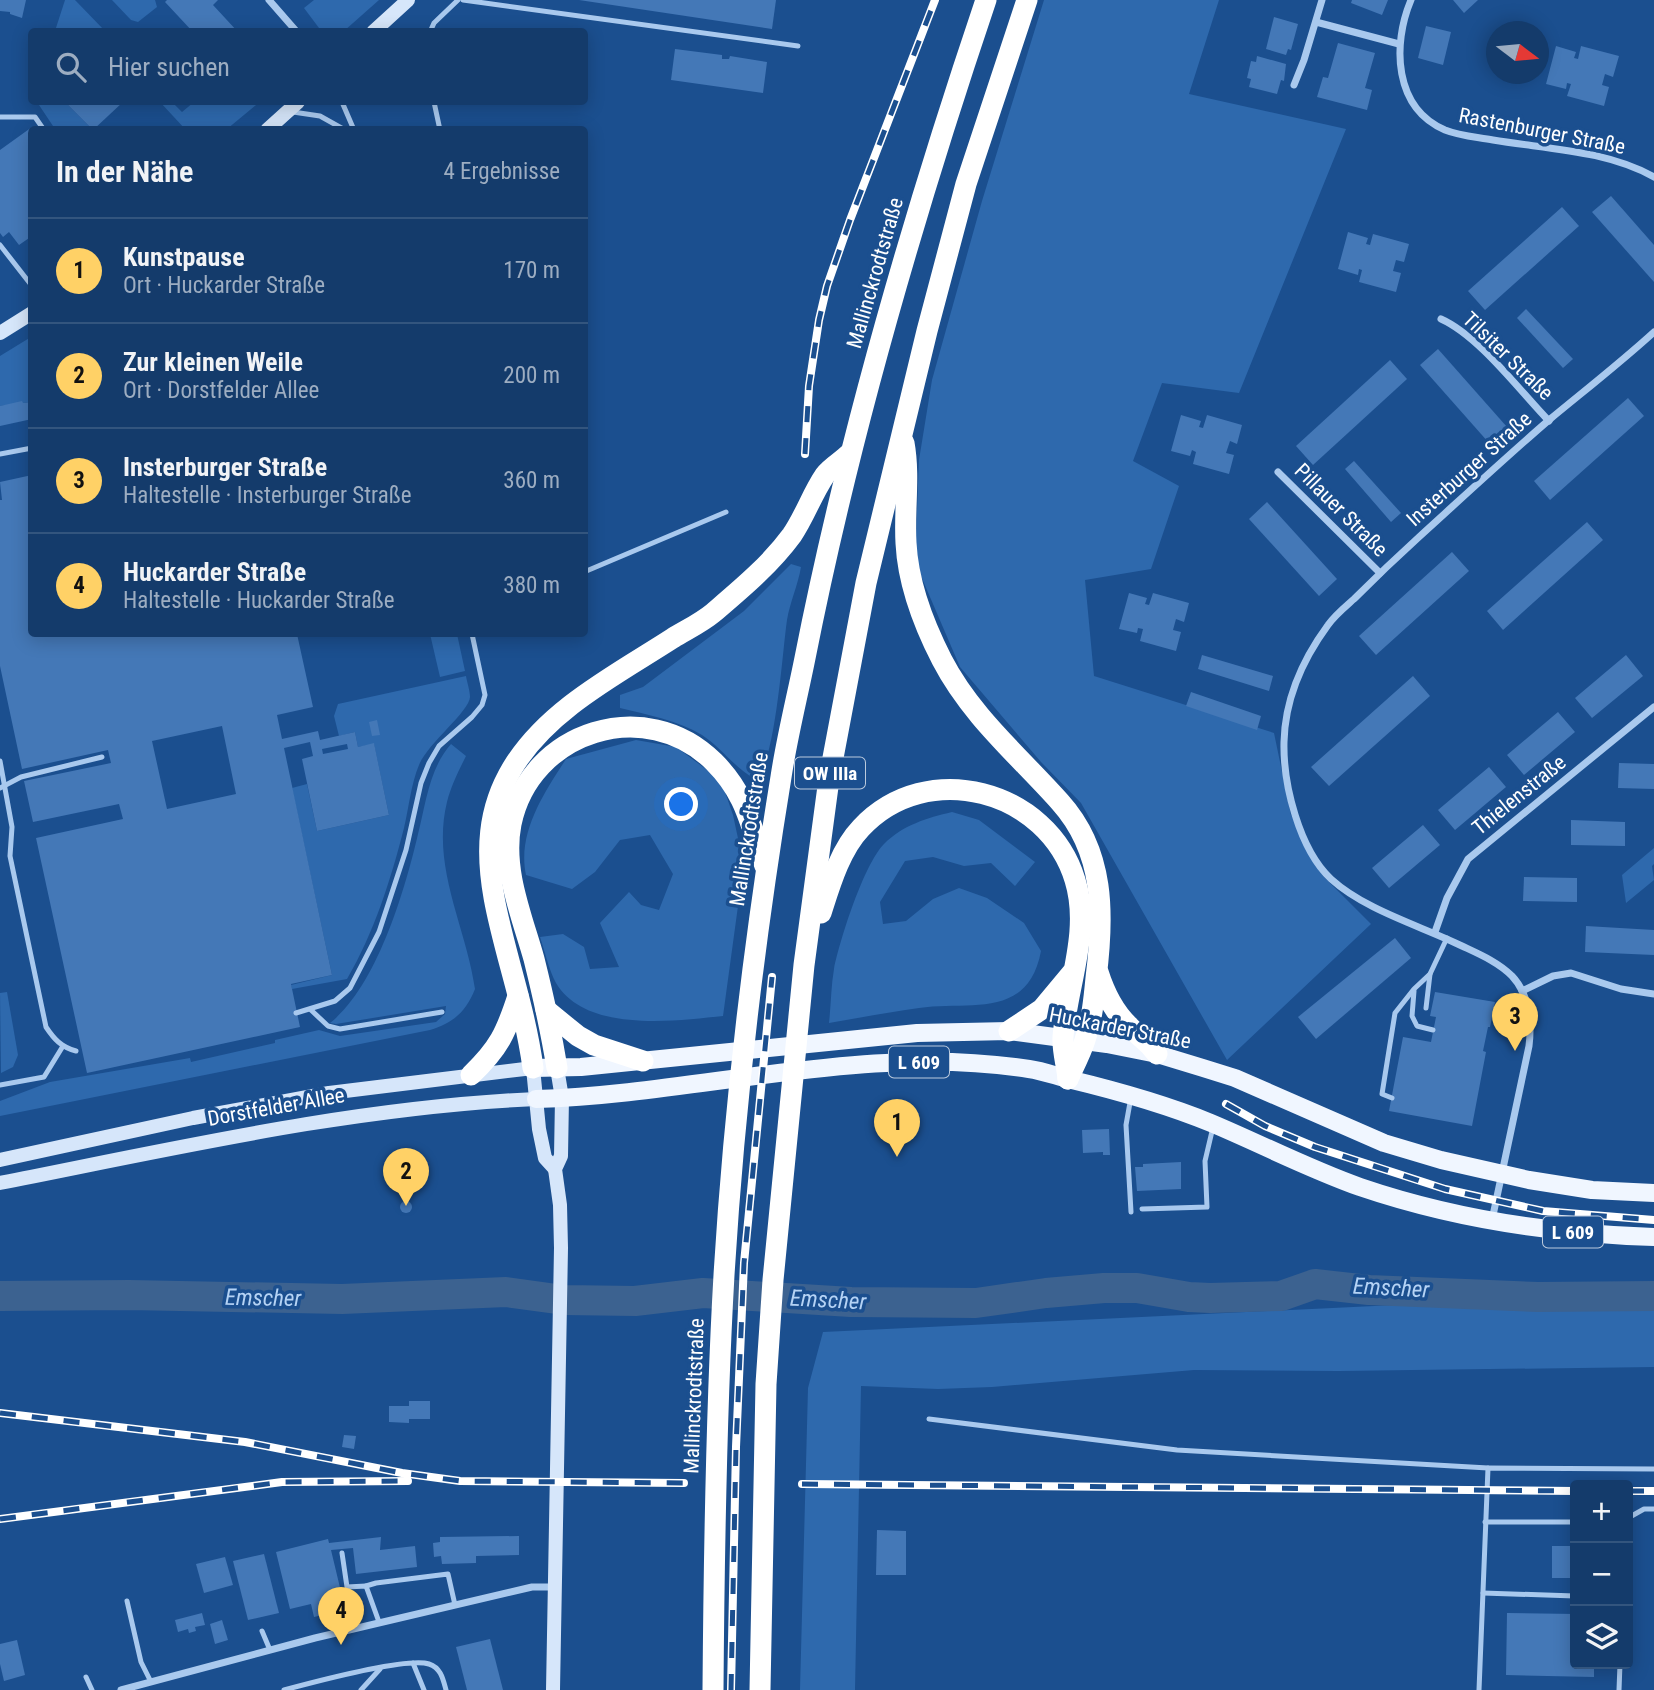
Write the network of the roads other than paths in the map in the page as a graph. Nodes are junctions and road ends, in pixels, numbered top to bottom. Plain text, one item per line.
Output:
1 (269, 0) edge
2 (408, 0) edge
3 (461, 0) edge
4 (986, 0) edge
5 (1027, 0) edge
6 (1322, 0) edge
7 (1411, 0) edge
8 (1316, 22) junction
9 (294, 28) edge
10 (377, 28) edge
11 (432, 28) edge
12 (1399, 44) junction
13 (798, 46) dead end
14 (1294, 85) dead end
15 (295, 105) edge
16 (342, 105) edge
17 (342, 105) edge
18 (435, 105) edge
19 (286, 113) junction
20 (0, 117) edge
21 (41, 126) edge
22 (271, 126) edge
23 (338, 126) edge
24 (342, 126) edge
25 (352, 126) edge
26 (439, 126) edge
27 (1654, 177) edge
28 (0, 245) edge
29 (28, 281) edge
30 (28, 316) edge
31 (1441, 319) dead end
32 (1654, 332) edge
33 (0, 333) edge
34 (1549, 421) junction
35 (901, 430) junction
36 (28, 449) edge
37 (0, 454) edge
38 (849, 454) junction
39 (1278, 472) dead end
40 (726, 512) dead end
41 (588, 570) edge
42 (1380, 573) junction
43 (473, 637) edge
44 (1654, 706) edge
45 (102, 757) dead end
46 (0, 761) edge
47 (2, 788) edge
48 (767, 871) junction
49 (1435, 932) junction
50 (1447, 938) junction
51 (804, 965) junction
52 (1075, 969) junction
53 (1097, 970) junction
54 (1430, 974) junction
55 (1414, 989) junction
56 (1522, 991) junction
57 (519, 994) junction
58 (1654, 994) edge
59 (1426, 1008) dead end
60 (311, 1010) junction
61 (546, 1010) junction
62 (442, 1012) dead end
63 (296, 1013) dead end
64 (1433, 1030) dead end
65 (1009, 1031) junction
66 (1063, 1038) junction
67 (1084, 1042) junction
68 (62, 1046) junction
69 (76, 1051) dead end
70 (1157, 1054) junction
71 (643, 1061) junction
72 (533, 1068) junction
73 (557, 1068) junction
74 (471, 1075) junction
75 (1068, 1079) junction
76 (0, 1085) edge
77 (1132, 1094) junction
78 (562, 1098) junction
79 (1392, 1098) dead end
80 (536, 1099) junction
81 (1214, 1124) junction
82 (0, 1160) edge
83 (555, 1169) junction
84 (1501, 1175) junction
85 (0, 1183) edge
86 (1654, 1193) edge
87 (1142, 1209) dead end
88 (1131, 1212) dead end
89 (1492, 1220) junction
90 (1654, 1237) edge
91 (929, 1419) dead end
92 (1488, 1468) junction
93 (1654, 1469) edge
94 (1654, 1509) edge
95 (1633, 1515) edge
96 (1485, 1522) junction
97 (1570, 1522) edge
98 (342, 1553) dead end
99 (366, 1586) junction
100 (554, 1587) junction
101 (1483, 1594) junction
102 (1570, 1596) edge
103 (127, 1601) dead end
104 (455, 1605) junction
105 (379, 1622) junction
106 (262, 1630) dead end
107 (270, 1650) junction
108 (412, 1663) junction
109 (380, 1669) junction
110 (1620, 1669) edge
111 (86, 1677) dead end
112 (151, 1682) junction
113 (92, 1690) edge
114 (121, 1690) edge
115 (284, 1690) edge
116 (361, 1690) edge
117 (424, 1690) edge
118 (446, 1690) edge
119 (553, 1690) edge
120 (713, 1690) edge
121 (760, 1690) edge
122 (1479, 1690) edge
123 (1619, 1690) edge

1 - 9 street
2 - 10 main road
3 - 11 lane
3 - 13 lane
4 - 38 highway, Mallinckrodtstraße
5 - 35 highway
6 - 8 street
7 - 12 street, Rastenburger Straße
8 - 12 street
8 - 14 street
12 - 27 street, Rastenburger Straße
15 - 19 main road
16 - 24 lane
17 - 25 lane
18 - 26 lane
19 - 22 main road
19 - 23 lane
20 - 21 lane
28 - 29 lane
30 - 33 main road
31 - 34 street, Tilsiter Straße
32 - 34 street, Insterburger Straße
34 - 42 street, Insterburger Straße
35 - 51 highway, OW IIIa
35 - 53 highway
36 - 37 lane
38 - 48 highway, Mallinckrodtstraße
38 - 57 highway
39 - 42 street, Pillauer Straße
40 - 41 lane
42 - 49 street, Insterburger Straße
43 - 60 lane
44 - 49 street, Thielenstraße
45 - 47 lane
46 - 47 lane
47 - 68 lane
48 - 61 highway
48 - 120 highway, Mallinckrodtstraße
49 - 50 street, Insterburger Straße
50 - 54 lane
50 - 56 street, Insterburger Straße
51 - 52 highway
51 - 121 highway
52 - 65 highway
52 - 66 highway
53 - 67 highway
53 - 70 highway
54 - 55 lane
54 - 59 lane
55 - 64 lane
55 - 79 lane
56 - 58 street
56 - 84 street
57 - 72 highway
57 - 74 highway
60 - 62 lane
60 - 63 lane
61 - 71 highway
61 - 73 highway
65 - 66 main road, Huckarder Straße / L 609
65 - 71 main road, Huckarder Straße / L 609
66 - 67 main road, Huckarder Straße / L 609
66 - 75 highway
67 - 70 main road, Huckarder Straße / L 609
67 - 75 highway
68 - 69 lane
68 - 76 lane
70 - 84 main road, Huckarder Straße / L 609
71 - 73 main road, Huckarder Straße / L 609
72 - 73 main road, Huckarder Straße / L 609
72 - 74 main road, Dorstfelder Allee / L 609
72 - 80 main road
73 - 78 main road
74 - 82 main road, Dorstfelder Allee / L 609
75 - 77 main road, L 609
75 - 78 main road, L 609
77 - 81 main road, L 609
77 - 88 lane
78 - 80 main road, Dorstfelder Allee / L 609
78 - 83 main road
80 - 83 main road
80 - 85 main road, Dorstfelder Allee / L 609
81 - 87 lane
81 - 89 main road, L 609
83 - 100 main road
84 - 86 main road, Huckarder Straße / L 609
84 - 89 street
89 - 90 main road, L 609
91 - 92 lane
92 - 93 lane
92 - 96 lane
94 - 95 lane
96 - 97 lane
96 - 101 lane
98 - 99 lane
99 - 104 lane
99 - 105 lane
100 - 104 street
100 - 119 main road
101 - 102 lane
101 - 122 lane
103 - 112 lane
104 - 105 street
105 - 107 street
106 - 107 lane
107 - 112 street
108 - 109 lane
108 - 117 lane
108 - 118 lane
109 - 115 lane
109 - 116 lane
110 - 123 lane
111 - 113 lane
112 - 114 street

